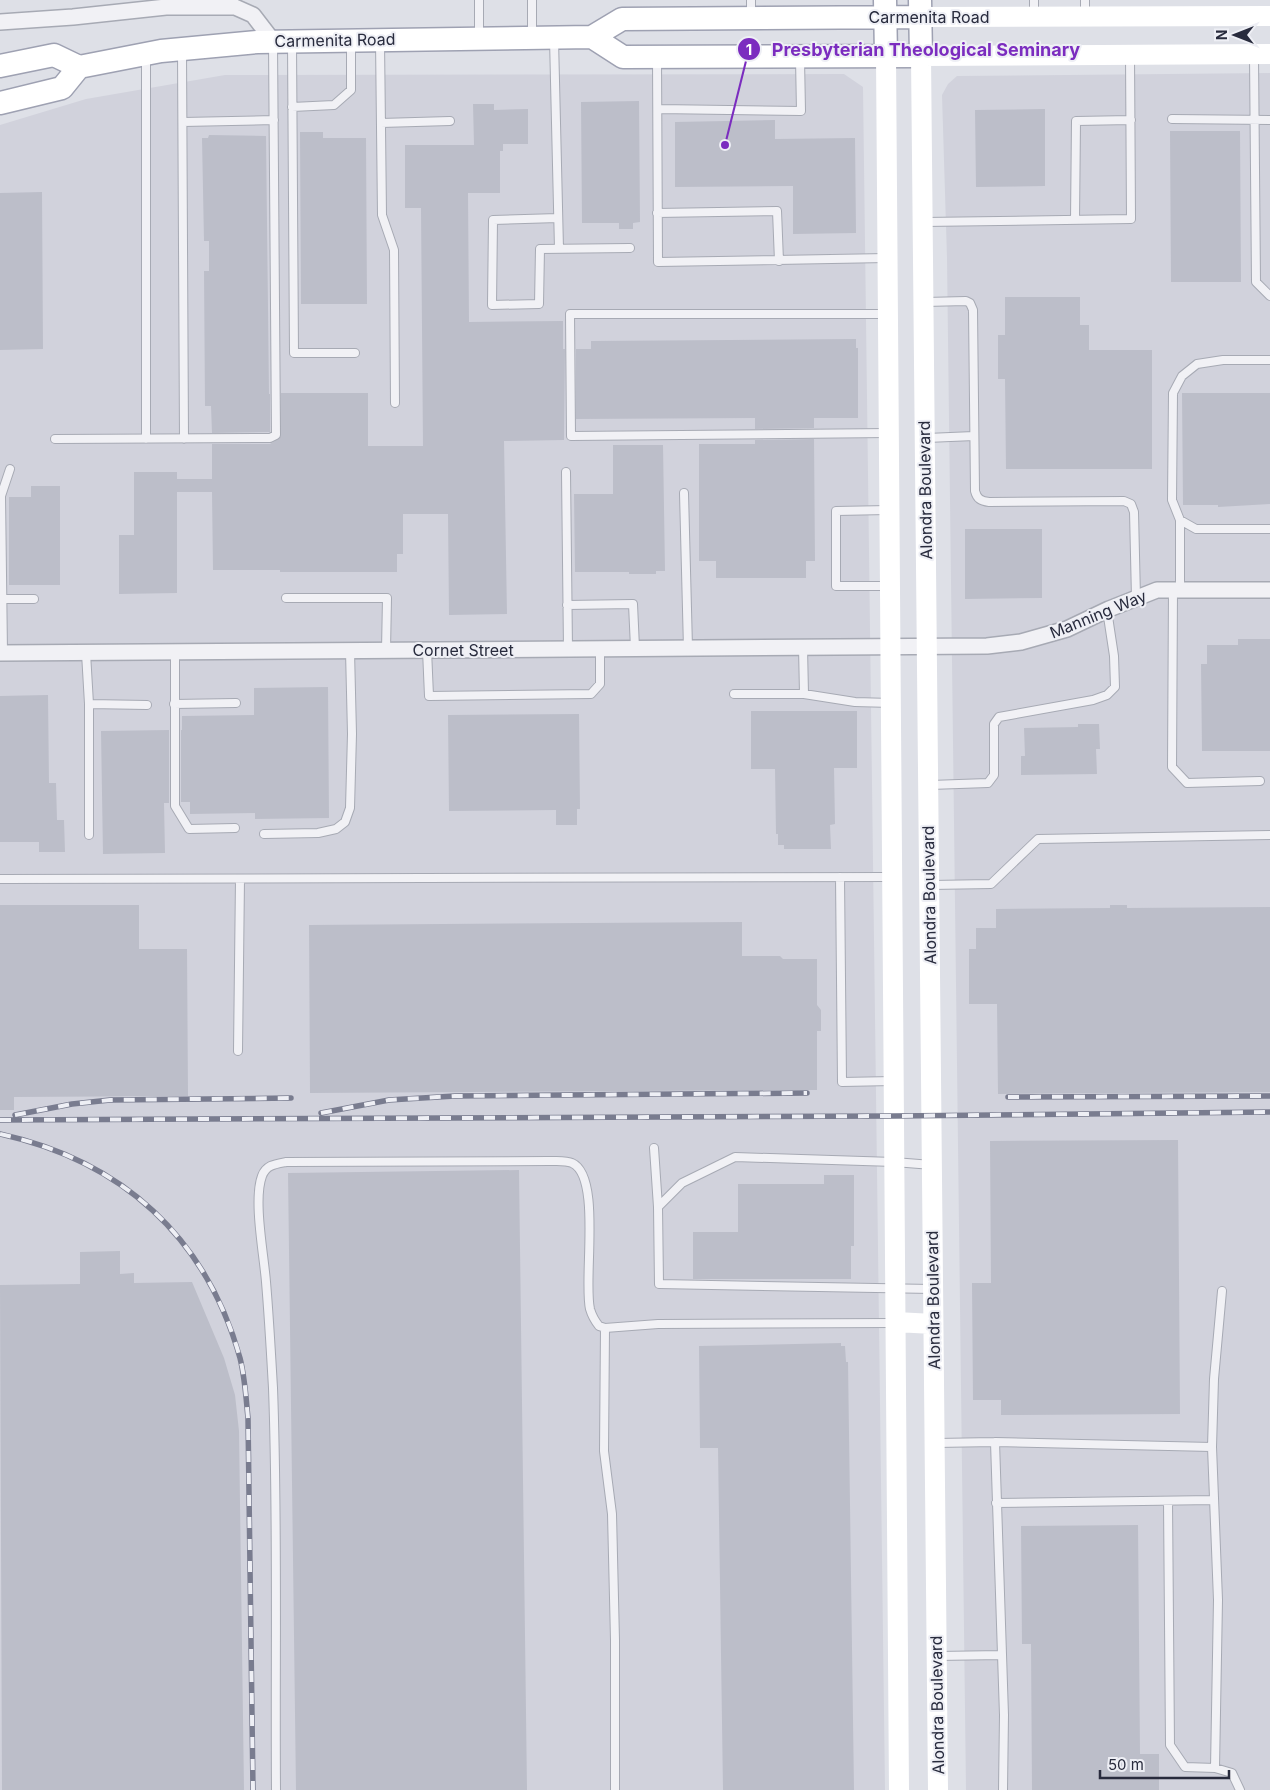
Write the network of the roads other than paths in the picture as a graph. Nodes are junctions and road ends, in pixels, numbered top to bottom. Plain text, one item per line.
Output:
1 (479, 0) edge
2 (532, 0) edge
3 (234, 4) edge
4 (131, 5) edge
5 (920, 8) edge
6 (1034, 8) edge
7 (1085, 8) edge
8 (751, 9) edge
9 (885, 9) edge
10 (1270, 16) edge
11 (0, 22) edge
12 (554, 37) junction
13 (592, 37) junction
14 (479, 38) junction
15 (532, 38) junction
16 (351, 39) junction
17 (380, 39) junction
18 (283, 41) junction
19 (182, 48) junction
20 (146, 53) junction
21 (1262, 54) edge
22 (1130, 55) junction
23 (800, 56) junction
24 (886, 56) junction
25 (920, 56) junction
26 (657, 57) junction
27 (0, 66) edge
28 (80, 67) junction
29 (0, 103) edge
30 (292, 107) junction
31 (658, 109) junction
32 (1172, 119) dead end
33 (274, 120) junction
34 (1130, 120) junction
35 (1254, 120) junction
36 (1270, 120) edge
37 (450, 121) dead end
38 (183, 122) junction
39 (381, 123) junction
40 (657, 213) junction
41 (558, 218) junction
42 (1075, 220) junction
43 (922, 222) junction
44 (630, 248) dead end
45 (559, 249) junction
46 (888, 258) junction
47 (779, 261) junction
48 (1270, 296) edge
49 (923, 302) junction
50 (888, 314) junction
51 (355, 353) dead end
52 (1270, 360) edge
53 (395, 403) dead end
54 (889, 433) junction
55 (974, 436) junction
56 (924, 438) junction
57 (55, 439) dead end
58 (146, 439) junction
59 (184, 439) junction
60 (10, 469) dead end
61 (566, 472) dead end
62 (684, 493) dead end
63 (890, 510) junction
64 (1180, 520) junction
65 (1270, 529) edge
66 (890, 586) junction
67 (1176, 590) junction
68 (1270, 590) edge
69 (286, 598) dead end
70 (1136, 598) junction
71 (1, 599) edge
72 (34, 599) dead end
73 (567, 605) junction
74 (1107, 610) junction
75 (890, 646) junction
76 (926, 646) junction
77 (803, 647) junction
78 (635, 648) junction
79 (688, 648) junction
80 (568, 649) junction
81 (600, 649) junction
82 (350, 650) junction
83 (386, 650) junction
84 (427, 650) junction
85 (175, 652) junction
86 (1, 653) edge
87 (86, 653) junction
88 (734, 694) dead end
89 (804, 694) junction
90 (236, 703) dead end
91 (891, 703) junction
92 (89, 704) junction
93 (174, 704) junction
94 (147, 705) dead end
95 (1260, 781) dead end
96 (928, 785) junction
97 (235, 828) dead end
98 (264, 834) dead end
99 (89, 835) dead end
100 (1270, 835) edge
101 (840, 878) junction
102 (892, 878) junction
103 (0, 879) edge
104 (240, 879) junction
105 (929, 885) junction
106 (238, 1051) dead end
107 (894, 1081) junction
108 (654, 1148) dead end
109 (894, 1162) junction
110 (932, 1165) junction
111 (658, 1207) junction
112 (896, 1288) junction
113 (933, 1288) junction
114 (1222, 1291) dead end
115 (896, 1322) junction
116 (933, 1324) junction
117 (605, 1328) junction
118 (995, 1442) junction
119 (934, 1443) junction
120 (1212, 1446) junction
121 (1214, 1500) junction
122 (1168, 1501) junction
123 (996, 1503) junction
124 (1002, 1655) junction
125 (937, 1656) junction
126 (1214, 1768) junction
127 (276, 1790) edge
128 (615, 1790) edge
129 (899, 1790) edge
130 (938, 1790) edge
131 (1004, 1790) edge
132 (1240, 1790) edge

1 - 14 lane
2 - 15 lane
3 - 4 street
3 - 18 street
4 - 11 street
5 - 6 main road, Carmenita Road
5 - 9 main road, Carmenita Road
5 - 25 main road, Alondra Boulevard
6 - 7 main road, Carmenita Road
7 - 10 main road, Carmenita Road
8 - 9 main road, Carmenita Road
8 - 13 main road, Carmenita Road
9 - 24 main road
12 - 13 main road, Carmenita Road
12 - 15 main road, Carmenita Road
12 - 41 lane
13 - 26 main road
14 - 15 main road, Carmenita Road
14 - 17 main road, Carmenita Road
16 - 17 main road, Carmenita Road
16 - 18 main road, Carmenita Road
16 - 30 lane
17 - 39 lane
18 - 19 main road, Carmenita Road
18 - 30 lane
18 - 33 lane
19 - 20 main road, Carmenita Road
19 - 38 lane
20 - 28 main road, Carmenita Road
20 - 58 lane
21 - 22 main road
21 - 35 lane
22 - 25 main road
22 - 34 lane
23 - 24 main road
23 - 26 main road
23 - 31 lane
24 - 25 main road
24 - 46 main road
25 - 43 main road, Alondra Boulevard
26 - 31 lane
27 - 28 main road
28 - 29 main road
30 - 51 lane
31 - 40 lane
32 - 35 lane
33 - 38 lane
33 - 59 lane
34 - 42 lane
34 - 42 lane
35 - 36 lane
35 - 48 lane
37 - 39 lane
38 - 59 lane
39 - 53 lane
40 - 47 lane
40 - 47 lane
41 - 45 lane
41 - 45 lane
42 - 43 lane
43 - 49 main road, Alondra Boulevard
44 - 45 lane
46 - 47 lane
46 - 50 main road
49 - 55 lane
49 - 56 main road, Alondra Boulevard
50 - 54 main road
50 - 54 lane
52 - 64 lane
54 - 63 main road
55 - 56 lane
55 - 70 lane
56 - 76 main road, Alondra Boulevard
57 - 58 lane
58 - 59 lane
60 - 71 lane
61 - 73 lane
62 - 79 lane
63 - 66 main road
63 - 66 lane
64 - 65 lane
64 - 67 lane
66 - 75 main road
67 - 68 street, Manning Way
67 - 70 street, Manning Way
67 - 95 lane
69 - 83 lane
70 - 74 street, Manning Way
71 - 72 lane
71 - 86 lane
73 - 78 lane
73 - 80 lane
74 - 76 street, Manning Way
74 - 96 lane
75 - 76 street, Cornet Street
75 - 77 street, Cornet Street
75 - 91 main road
76 - 96 main road, Alondra Boulevard
77 - 79 street, Cornet Street
77 - 89 lane
78 - 79 street, Cornet Street
78 - 81 street, Cornet Street
80 - 81 street, Cornet Street
80 - 84 street, Cornet Street
81 - 84 lane
82 - 83 street, Cornet Street
82 - 85 street, Cornet Street
82 - 98 lane
83 - 84 street, Cornet Street
85 - 87 street, Cornet Street
85 - 93 lane
86 - 87 street, Cornet Street
87 - 92 lane
88 - 89 lane
89 - 91 lane
90 - 93 lane
91 - 102 main road
92 - 94 lane
92 - 99 lane
93 - 97 lane
96 - 105 main road, Alondra Boulevard
100 - 105 lane
101 - 102 lane
101 - 104 lane
101 - 107 lane
102 - 107 main road
103 - 104 lane
104 - 106 lane
105 - 110 main road, Alondra Boulevard
107 - 109 main road
108 - 111 lane
109 - 110 lane
109 - 111 lane
109 - 112 main road
110 - 113 main road, Alondra Boulevard
111 - 112 lane
112 - 113 lane
112 - 115 main road
113 - 116 main road, Alondra Boulevard
114 - 120 lane
115 - 116 main road
115 - 117 lane
115 - 129 main road
116 - 119 main road, Alondra Boulevard
117 - 127 lane
117 - 128 lane
118 - 119 lane
118 - 120 lane
118 - 123 lane
119 - 125 main road, Alondra Boulevard
120 - 121 lane
121 - 122 lane
121 - 126 lane
122 - 123 lane
122 - 126 lane
123 - 124 lane
124 - 125 lane
124 - 131 lane
125 - 130 main road, Alondra Boulevard
126 - 132 lane

